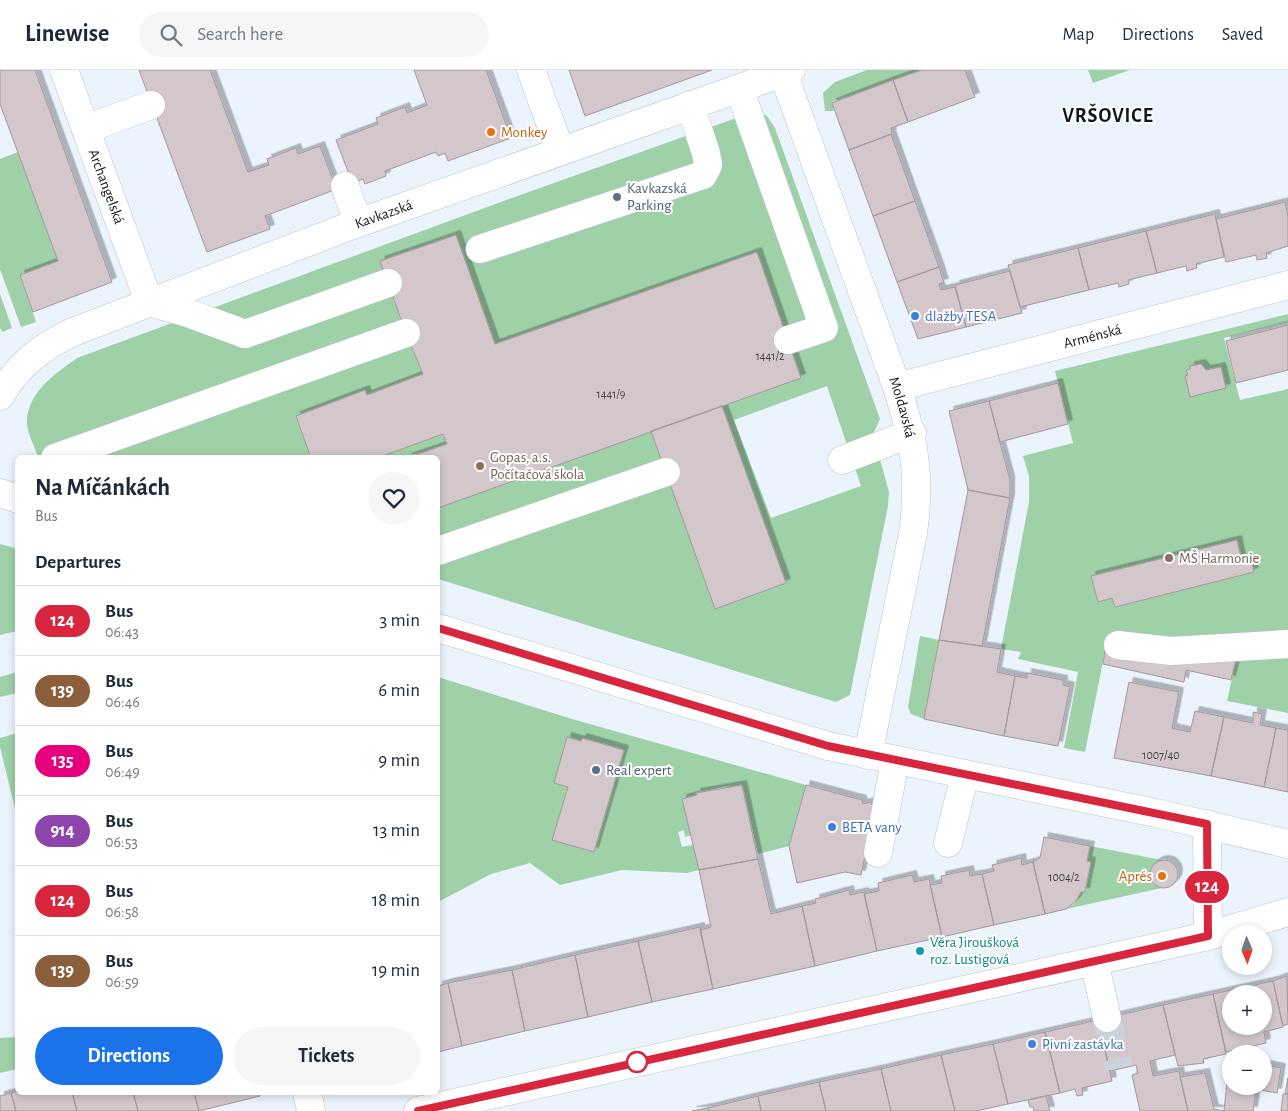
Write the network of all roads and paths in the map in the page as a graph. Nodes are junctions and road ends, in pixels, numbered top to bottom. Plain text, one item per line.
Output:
1 (64, 70) edge
2 (532, 70) edge
3 (787, 71) edge
4 (740, 88) junction
5 (151, 105) dead end
6 (690, 105) junction
7 (86, 129) junction
8 (560, 150) junction
9 (344, 186) dead end
10 (358, 223) junction
11 (480, 249) dead end
12 (388, 283) dead end
13 (1288, 285) edge
14 (150, 302) junction
15 (406, 333) dead end
16 (788, 340) dead end
17 (897, 387) junction
18 (0, 396) edge
19 (912, 433) junction
20 (63, 455) edge
21 (842, 460) dead end
22 (666, 472) dead end
23 (0, 492) edge
24 (15, 498) edge
25 (440, 550) edge
26 (440, 629) edge
27 (1288, 644) edge
28 (1118, 645) dead end
29 (868, 755) junction
30 (895, 760) junction
31 (965, 774) junction
32 (1207, 824) junction
33 (948, 844) dead end
34 (1288, 844) edge
35 (878, 853) dead end
36 (1288, 912) edge
37 (1208, 936) junction
38 (1094, 961) junction
39 (1107, 1018) tunnel mouth
40 (308, 1095) edge
41 (311, 1111) edge
42 (418, 1111) edge

1 - 7 street, Archangelská
2 - 8 street
3 - 4 street, Kavkazská
3 - 17 street, Moldavská
4 - 6 street, Kavkazská
4 - 16 street
5 - 7 street
6 - 8 street, Kavkazská
6 - 11 street
7 - 14 street, Archangelská
8 - 10 street, Kavkazská
9 - 10 street
10 - 14 street, Kavkazská
12 - 14 street
13 - 17 street, Arménská
14 - 18 street, Kavkazská
15 - 20 street
17 - 19 street, Moldavská
19 - 21 street
19 - 29 street, Moldavská
22 - 25 street
23 - 24 street
26 - 29 street
27 - 28 street
29 - 30 street
30 - 31 street
30 - 35 street
31 - 32 street
31 - 33 street
32 - 34 street
32 - 37 street
36 - 37 street
37 - 38 street
38 - 39 street
38 - 42 street
40 - 41 street

